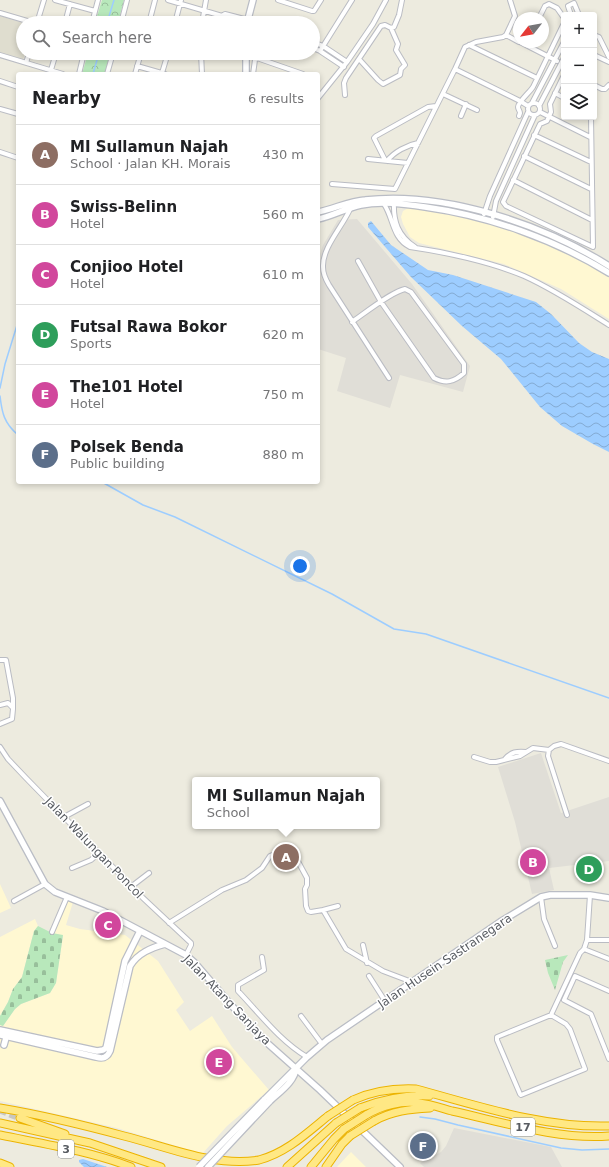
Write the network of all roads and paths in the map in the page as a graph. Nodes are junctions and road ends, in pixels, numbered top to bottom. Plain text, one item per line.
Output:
1 (44, 0) edge
2 (55, 0) edge
3 (98, 0) edge
4 (127, 0) edge
5 (155, 0) edge
6 (168, 0) edge
7 (206, 0) edge
8 (253, 0) edge
9 (278, 0) edge
10 (321, 0) edge
11 (352, 0) edge
12 (386, 0) edge
13 (402, 0) edge
14 (510, 0) edge
15 (181, 2) edge
16 (70, 4) junction
17 (94, 11) junction
18 (203, 11) junction
19 (0, 12) edge
20 (542, 12) edge
21 (570, 12) edge
22 (578, 12) edge
23 (561, 14) edge
24 (38, 16) edge
25 (67, 16) edge
26 (93, 16) edge
27 (123, 16) edge
28 (151, 16) edge
29 (177, 16) edge
30 (203, 16) edge
31 (222, 16) edge
32 (249, 16) edge
33 (16, 17) edge
34 (391, 28) junction
35 (561, 29) edge
36 (506, 35) junction
37 (597, 36) edge
38 (513, 39) edge
39 (320, 45) edge
40 (469, 45) junction
41 (323, 46) junction
42 (534, 48) edge
43 (561, 48) edge
44 (320, 51) joint
45 (0, 55) edge
46 (548, 56) junction
47 (597, 56) edge
48 (609, 57) edge
49 (359, 59) junction
50 (16, 60) edge
51 (16, 60) edge
52 (27, 60) edge
53 (54, 60) edge
54 (82, 60) edge
55 (111, 60) edge
56 (138, 60) edge
57 (167, 60) edge
58 (201, 60) edge
59 (246, 60) edge
60 (255, 60) edge
61 (264, 60) edge
62 (556, 60) junction
63 (347, 62) junction
64 (609, 62) edge
65 (26, 63) junction
66 (561, 63) joint
67 (137, 66) junction
68 (344, 67) junction
69 (455, 69) junction
70 (51, 70) junction
71 (58, 72) edge
72 (79, 72) edge
73 (108, 72) edge
74 (136, 72) edge
75 (157, 72) edge
76 (164, 72) edge
77 (202, 72) edge
78 (246, 72) edge
79 (253, 72) edge
80 (297, 72) edge
81 (537, 78) junction
82 (0, 81) edge
83 (561, 81) edge
84 (609, 85) edge
85 (16, 86) edge
86 (597, 86) edge
87 (555, 93) junction
88 (443, 94) junction
89 (345, 95) dead end
90 (320, 96) edge
91 (561, 96) edge
92 (520, 101) junction
93 (532, 103) junction
94 (466, 104) junction
95 (436, 106) junction
96 (528, 106) junction
97 (539, 106) junction
98 (0, 109) edge
99 (477, 110) dead end
100 (528, 112) junction
101 (540, 112) junction
102 (16, 113) edge
103 (535, 115) junction
104 (461, 116) dead end
105 (519, 116) dead end
106 (549, 116) junction
107 (591, 120) edge
108 (534, 135) junction
109 (590, 137) junction
110 (418, 143) junction
111 (0, 152) edge
112 (524, 156) junction
113 (16, 157) edge
114 (368, 159) dead end
115 (386, 160) junction
116 (591, 162) junction
117 (408, 163) junction
118 (513, 180) junction
119 (332, 184) dead end
120 (591, 189) junction
121 (394, 201) junction
122 (384, 204) junction
123 (351, 206) junction
124 (320, 212) edge
125 (485, 212) junction
126 (494, 214) junction
127 (320, 218) edge
128 (483, 219) junction
129 (592, 220) junction
130 (492, 221) junction
131 (417, 248) junction
132 (358, 261) dead end
133 (609, 266) edge
134 (609, 273) edge
135 (382, 302) junction
136 (352, 322) junction
137 (609, 325) edge
138 (389, 378) dead end
139 (0, 660) edge
140 (0, 705) edge
141 (12, 707) junction
142 (0, 724) edge
143 (0, 747) edge
144 (549, 750) junction
145 (474, 756) dead end
146 (609, 760) edge
147 (0, 801) edge
148 (88, 804) dead end
149 (567, 815) dead end
150 (64, 817) junction
151 (98, 855) dead end
152 (72, 868) dead end
153 (150, 873) dead end
154 (45, 884) junction
155 (132, 886) junction
156 (590, 895) junction
157 (67, 896) junction
158 (541, 897) junction
159 (609, 898) edge
160 (14, 901) dead end
161 (338, 906) dead end
162 (323, 910) junction
163 (169, 923) junction
164 (140, 931) junction
165 (52, 932) dead end
166 (586, 940) junction
167 (609, 940) edge
168 (165, 944) junction
169 (363, 945) dead end
170 (555, 946) dead end
171 (584, 949) junction
172 (186, 955) junction
173 (262, 957) dead end
174 (609, 959) edge
175 (367, 963) junction
176 (369, 976) dead end
177 (412, 983) junction
178 (609, 991) edge
179 (385, 1002) junction
180 (550, 1015) junction
181 (301, 1016) dead end
182 (0, 1030) edge
183 (4, 1034) edge
184 (322, 1044) junction
185 (4, 1045) dead end
186 (305, 1059) junction
187 (609, 1059) edge
188 (286, 1061) junction
189 (296, 1068) junction
190 (288, 1076) junction
191 (307, 1079) junction
192 (441, 1096) junction
193 (267, 1101) junction
194 (438, 1107) junction
195 (0, 1108) edge
196 (20, 1118) tunnel mouth
197 (0, 1123) edge
198 (609, 1126) edge
199 (0, 1135) edge
200 (609, 1136) edge
201 (90, 1143) junction
202 (0, 1163) edge
203 (10, 1167) edge
204 (131, 1167) edge
205 (161, 1167) edge
206 (199, 1167) edge
207 (208, 1167) edge
208 (287, 1167) edge
209 (311, 1167) edge
210 (326, 1167) edge
211 (400, 1167) edge

1 - 24 street
2 - 16 street
3 - 17 street
4 - 27 street
5 - 28 street
6 - 15 street
7 - 18 street
8 - 32 main road
9 - 10 street
11 - 41 street
12 - 63 street
13 - 34 street
14 - 36 street
15 - 18 street
15 - 29 street
16 - 17 street
16 - 25 street
17 - 26 street
18 - 30 street
18 - 31 street
19 - 33 street
20 - 23 street
21 - 22 street
34 - 49 street
34 - 49 street
35 - 46 street
36 - 38 street
36 - 40 street
37 - 48 street
39 - 41 street
40 - 69 street
40 - 81 street
41 - 44 street
41 - 63 street
42 - 46 street
43 - 62 street
44 - 68 street
45 - 50 street
46 - 62 street
46 - 81 street
47 - 64 street
49 - 89 street
51 - 65 street
52 - 65 street
53 - 70 street
54 - 72 street
55 - 73 street
56 - 67 street
57 - 76 street
58 - 77 street
59 - 78 main road
60 - 79 street
61 - 80 street
62 - 66 street
62 - 93 street
63 - 68 street
65 - 70 street
66 - 97 street
67 - 74 street
67 - 75 street
68 - 90 street
69 - 88 street
69 - 92 street
70 - 71 street
81 - 92 street
82 - 85 street
83 - 87 street
84 - 86 street
87 - 91 street
87 - 106 street
88 - 94 street
88 - 95 street
92 - 96 street
92 - 105 street
93 - 96 street
93 - 97 street
94 - 99 street
94 - 104 street
95 - 110 street
95 - 115 street
96 - 100 street
97 - 101 street
98 - 102 street
100 - 103 street
100 - 125 street
101 - 103 street
101 - 106 street
103 - 126 street
106 - 108 street
106 - 109 street
107 - 109 street
108 - 112 street
108 - 116 street
109 - 116 street
110 - 115 street
110 - 117 street
111 - 113 street
112 - 118 street
112 - 120 street
114 - 115 street
115 - 117 street
116 - 120 street
117 - 119 street
118 - 129 street
118 - 129 street
120 - 129 street
121 - 122 main road
121 - 123 main road
121 - 125 main road
121 - 128 main road
121 - 131 street
122 - 123 main road
122 - 131 street
123 - 124 main road
123 - 127 main road
123 - 136 street
125 - 126 main road
125 - 128 street
126 - 130 street
126 - 133 main road
128 - 130 main road
130 - 134 main road
131 - 137 street
132 - 135 street
135 - 135 street
135 - 136 street
136 - 138 street
139 - 141 street
140 - 141 street
141 - 142 street
143 - 150 street, Jalan Walungan Poncol
144 - 145 street
144 - 146 street
144 - 149 street
147 - 154 main road
148 - 150 street
150 - 155 street, Jalan Walungan Poncol
151 - 152 street
153 - 155 street
154 - 157 main road, Jalan Atang Sanjaya
154 - 160 street
155 - 163 street, Jalan Walungan Poncol
156 - 158 main road, Jalan Husein Sastranegara
156 - 159 main road, Jalan Husein Sastranegara
156 - 166 street
157 - 164 main road, Jalan Atang Sanjaya
157 - 165 street
158 - 170 street
158 - 177 main road, Jalan Husein Sastranegara
161 - 162 street
162 - 163 street
162 - 175 street
163 - 172 street, Jalan Walungan Poncol
164 - 168 main road, Jalan Atang Sanjaya
164 - 183 main road
166 - 167 street
166 - 171 street
168 - 172 main road, Jalan Atang Sanjaya
168 - 183 main road
169 - 175 street
171 - 174 street
171 - 180 street
172 - 188 main road, Jalan Atang Sanjaya
173 - 186 street
175 - 177 street
176 - 179 street
177 - 179 main road, Jalan Husein Sastranegara
178 - 187 street
179 - 184 main road, Jalan Husein Sastranegara
180 - 180 street
181 - 184 street
182 - 183 main road
183 - 185 main road
184 - 186 main road, Jalan Husein Sastranegara
186 - 188 main road
186 - 189 main road, Jalan Husein Sastranegara
186 - 191 main road
188 - 189 main road, Jalan Atang Sanjaya
188 - 190 main road
189 - 190 main road, Jalan Husein Sastranegara
189 - 191 main road
189 - 193 main road, Jalan Husein Sastranegara
190 - 193 main road, Jalan Husein Sastranegara
191 - 211 main road
192 - 195 highway, bridge
192 - 198 highway, 17
192 - 208 highway, bridge
193 - 206 main road, Jalan Husein Sastranegara, bridge
193 - 207 main road, Jalan Husein Sastranegara, bridge
194 - 200 highway, 17
194 - 209 highway, bridge
194 - 210 highway, bridge
196 - 201 highway
197 - 201 highway, 3
199 - 204 highway, 3
201 - 205 highway, 3
202 - 203 highway

